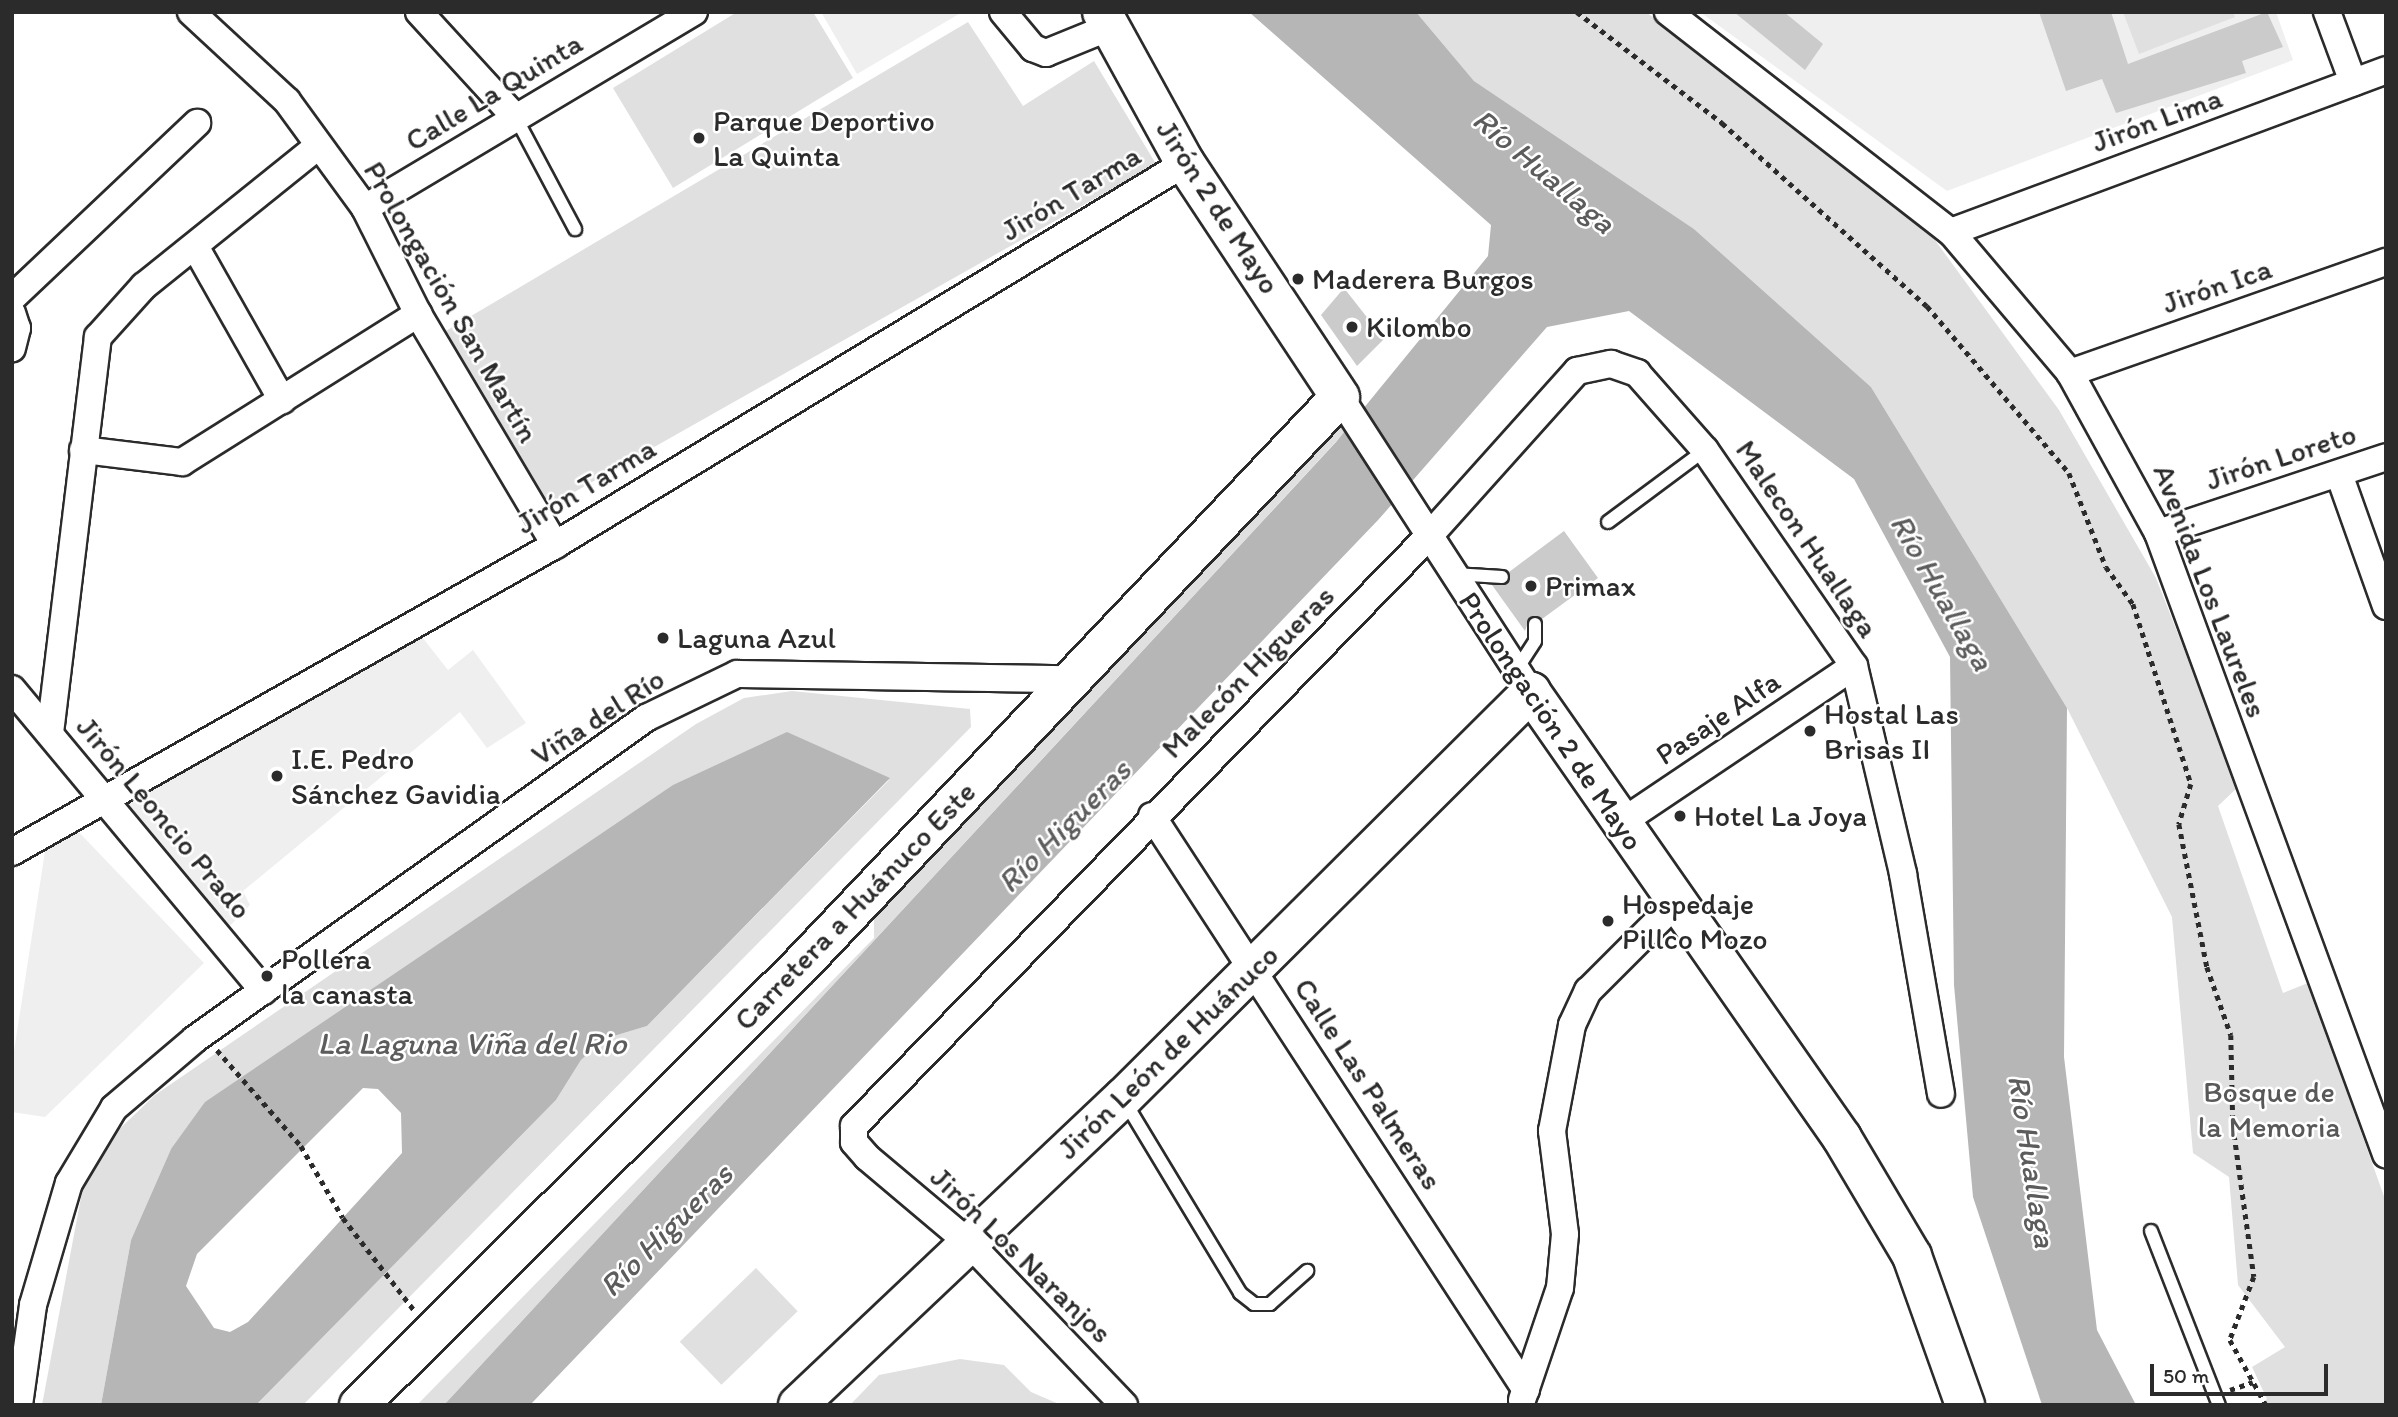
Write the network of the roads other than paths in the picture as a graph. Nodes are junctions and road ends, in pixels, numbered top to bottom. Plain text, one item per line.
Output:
1 (191, 12) edge
2 (419, 12) edge
3 (1003, 12) edge
4 (1668, 12) edge
5 (2327, 12) edge
6 (681, 15) edge
7 (1106, 20) edge
8 (2386, 70) edge
9 (2353, 82) junction
10 (516, 118) junction
11 (197, 123) dead end
12 (318, 146) junction
13 (1185, 163) junction
14 (365, 208) junction
15 (575, 229) dead end
16 (1951, 232) junction
17 (196, 248) junction
18 (2386, 262) edge
19 (12, 298) edge
20 (12, 313) edge
21 (418, 314) junction
22 (12, 348) edge
23 (1599, 364) joint
24 (2070, 373) junction
25 (282, 400) junction
26 (1346, 407) junction
27 (83, 450) junction
28 (1705, 450) junction
29 (2386, 457) edge
30 (2339, 474) junction
31 (1608, 522) dead end
32 (1426, 532) junction
33 (2158, 533) junction
34 (555, 545) junction
35 (1453, 574) junction
36 (1502, 577) dead end
37 (2386, 606) edge
38 (1535, 624) dead end
39 (1854, 666) junction
40 (1070, 679) junction
41 (1524, 680) junction
42 (12, 690) edge
43 (50, 733) junction
44 (107, 800) junction
45 (1152, 816) junction
46 (1619, 824) junction
47 (12, 852) edge
48 (1677, 902) junction
49 (1254, 970) junction
50 (264, 991) junction
51 (2374, 1093) edge
52 (1941, 1094) dead end
53 (1123, 1098) junction
54 (2386, 1154) edge
55 (867, 1157) joint
56 (2151, 1231) dead end
57 (969, 1242) junction
58 (1307, 1271) dead end
59 (1523, 1398) edge
60 (19, 1405) edge
61 (359, 1405) edge
62 (798, 1405) edge
63 (1124, 1405) edge
64 (1965, 1405) edge
65 (2219, 1405) edge

1 - 12 street, Prolongación San Martín
2 - 10 street
3 - 7 street
4 - 16 street, Avenida Los Laureles
5 - 9 street
6 - 10 street, Calle La Quinta
7 - 13 main road, Jirón 2 de Mayo
8 - 9 street, Jirón Lima
9 - 16 street, Jirón Lima
10 - 14 street, Calle La Quinta
10 - 15 lane
11 - 19 street
12 - 14 street, Prolongación San Martín
12 - 17 street
13 - 26 main road, Jirón 2 de Mayo
13 - 34 street, Jirón Tarma
14 - 21 street, Prolongación San Martín
16 - 24 street, Avenida Los Laureles
17 - 25 street
17 - 27 street
18 - 24 street, Jirón Ica
20 - 22 street
21 - 25 street
21 - 34 street, Prolongación San Martín
23 - 28 street, Malecon Huallaga
23 - 32 street, Malecón Higueras
24 - 33 street, Avenida Los Laureles
25 - 27 street
26 - 32 street, Prolongación 2 de Mayo
26 - 40 main road, Carretera a Huánuco Este
27 - 43 street
28 - 31 lane
28 - 39 street, Malecon Huallaga
29 - 30 street, Jirón Loreto
30 - 33 street, Jirón Loreto
30 - 37 street
32 - 35 street, Prolongación 2 de Mayo
32 - 45 street, Malecón Higueras
33 - 51 street, Avenida Los Laureles
34 - 44 street, Jirón Tarma
35 - 36 lane
35 - 41 street, Prolongación 2 de Mayo
38 - 41 lane
39 - 46 street, Pasaje Alfa
39 - 52 street, Malecon Huallaga
40 - 50 street, Viña del Río
40 - 61 main road, Carretera a Huánuco Este
41 - 46 main road, Prolongación 2 de Mayo
41 - 49 main road, Jirón León de Huánuco
42 - 43 street, Jirón Leoncio Prado
43 - 44 street, Jirón Leoncio Prado
44 - 47 street, Jirón Tarma
44 - 50 street, Jirón Leoncio Prado
45 - 49 street, Calle Las Palmeras
45 - 55 street, Malecón Higueras
46 - 48 main road, Prolongación 2 de Mayo
48 - 59 street
48 - 64 main road, Prolongación 2 de Mayo
49 - 53 main road, Jirón León de Huánuco
49 - 59 street, Calle Las Palmeras
50 - 60 street, Viña del Río
51 - 54 street, Avenida Los Laureles
53 - 57 main road, Jirón León de Huánuco
53 - 58 lane
55 - 57 street, Jirón Los Naranjos
56 - 65 lane
57 - 62 main road, Jirón León de Huánuco
57 - 63 street, Jirón Los Naranjos

